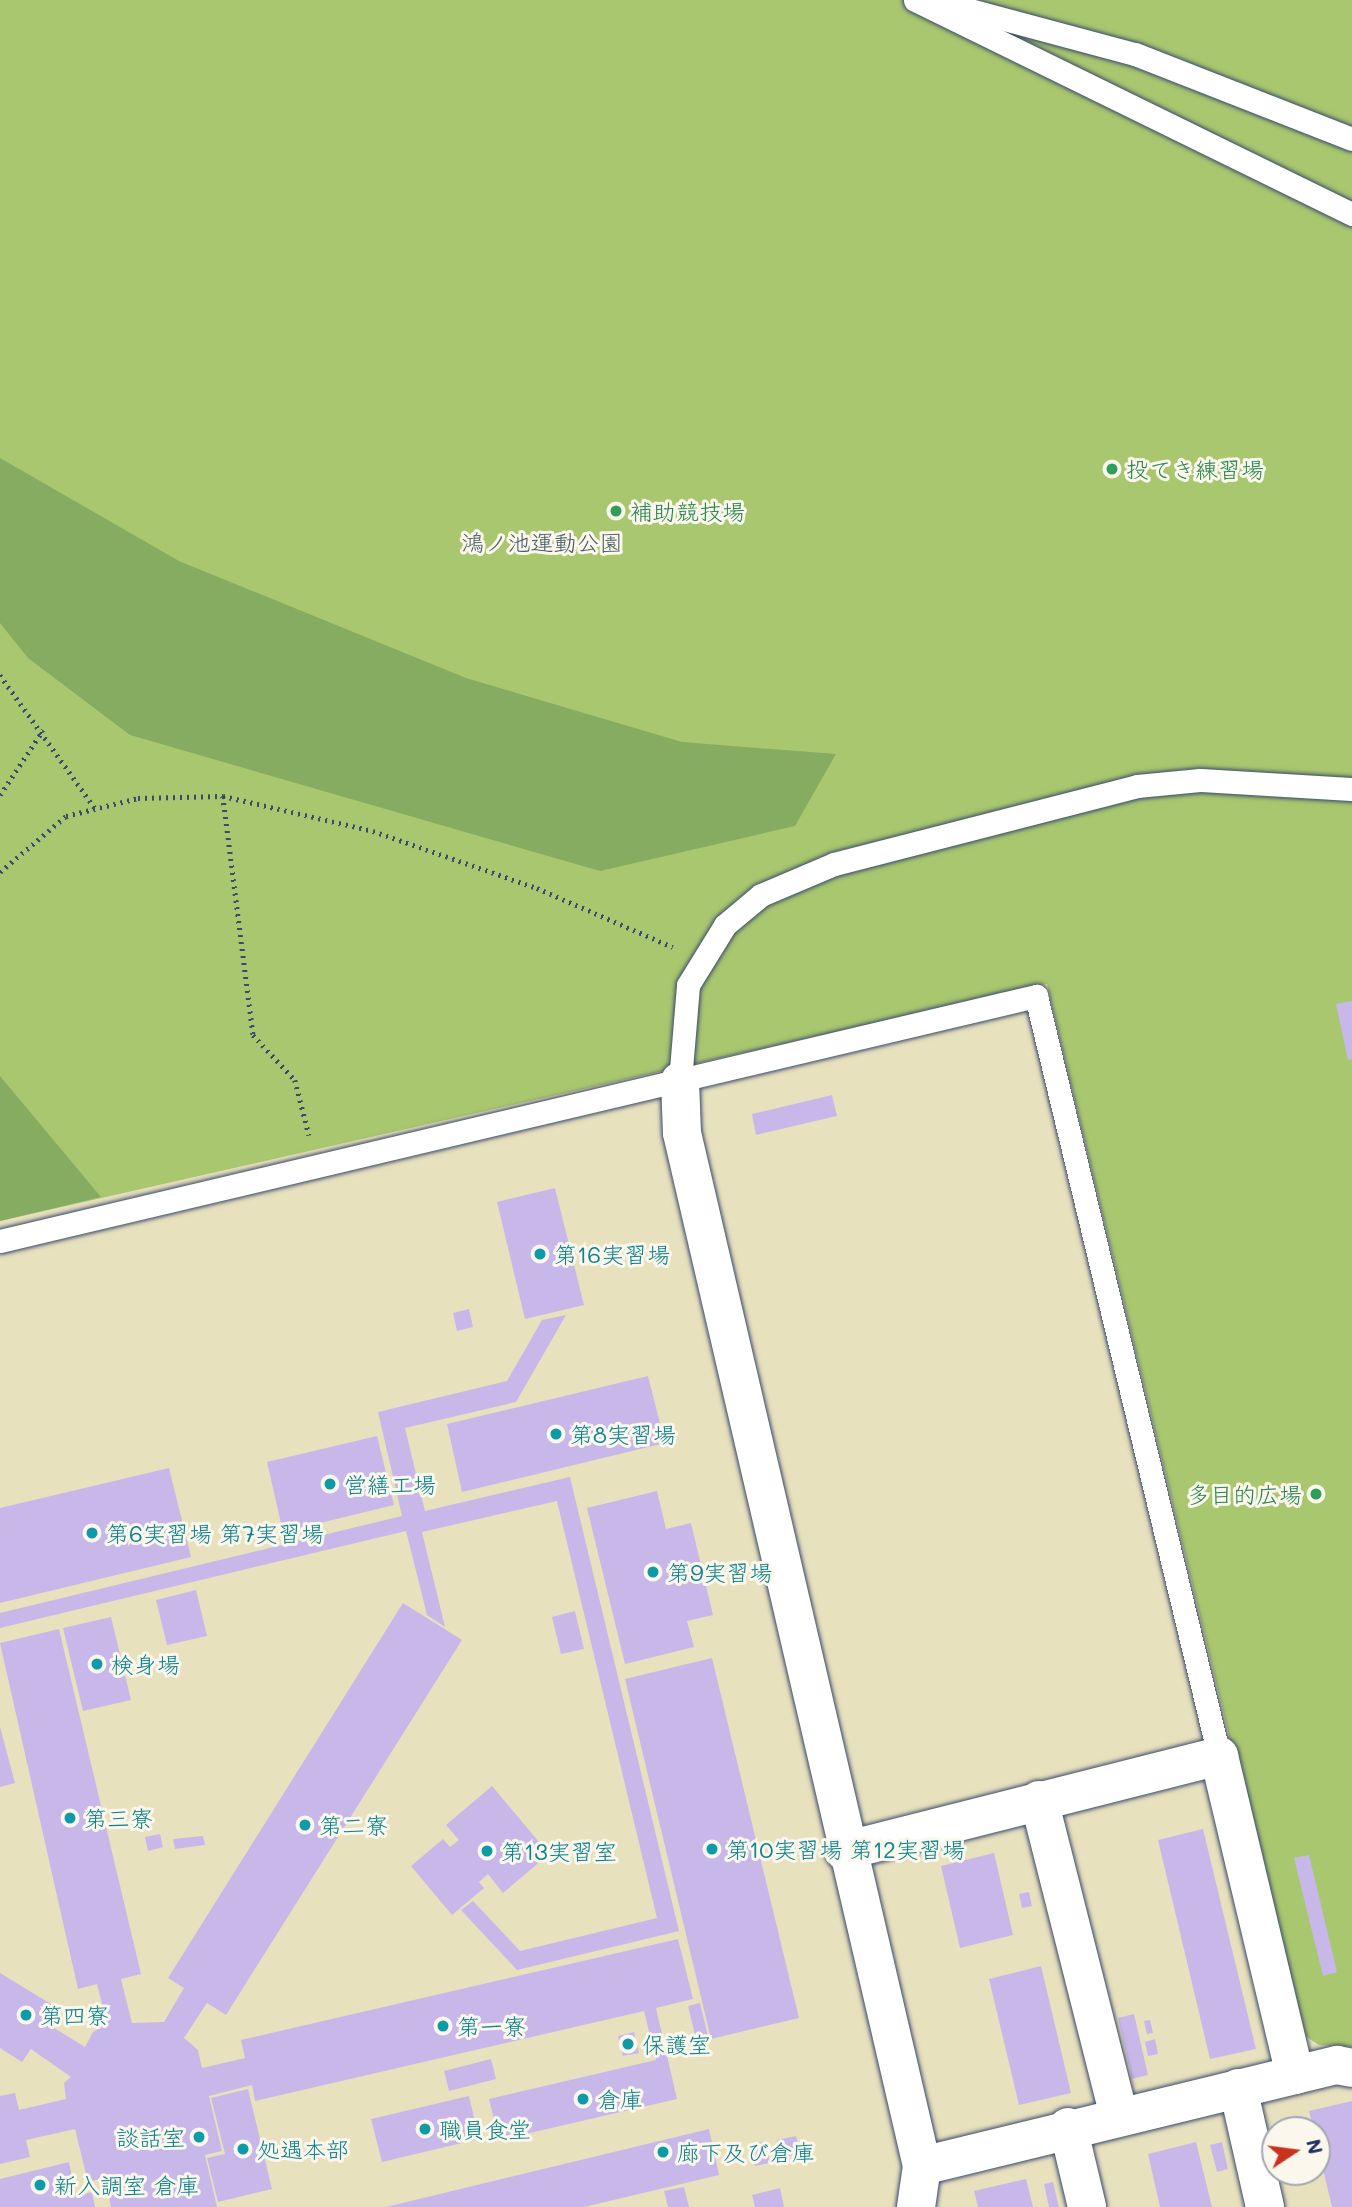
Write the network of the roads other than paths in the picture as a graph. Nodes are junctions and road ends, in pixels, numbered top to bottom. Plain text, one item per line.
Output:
1 (915, 0) edge
2 (934, 0) edge
3 (1352, 139) edge
4 (1352, 214) edge
5 (1352, 789) edge
6 (680, 1081) junction
7 (0, 1241) edge
8 (1219, 1756) junction
9 (1039, 1800) junction
10 (844, 1851) junction
11 (1352, 2068) edge
12 (1295, 2075) junction
13 (1238, 2088) junction
14 (1119, 2116) junction
15 (1068, 2127) junction
16 (922, 2166) junction
17 (916, 2207) edge
18 (1087, 2207) edge
19 (1265, 2207) edge

1 - 4 lane
2 - 3 lane
5 - 6 lane
6 - 7 lane
6 - 8 lane
6 - 10 street
8 - 9 street
8 - 12 street
9 - 10 street
9 - 14 street
10 - 16 street
11 - 12 street
12 - 13 street
13 - 14 street
13 - 19 street
14 - 15 street
15 - 16 street
15 - 18 street
16 - 17 street

